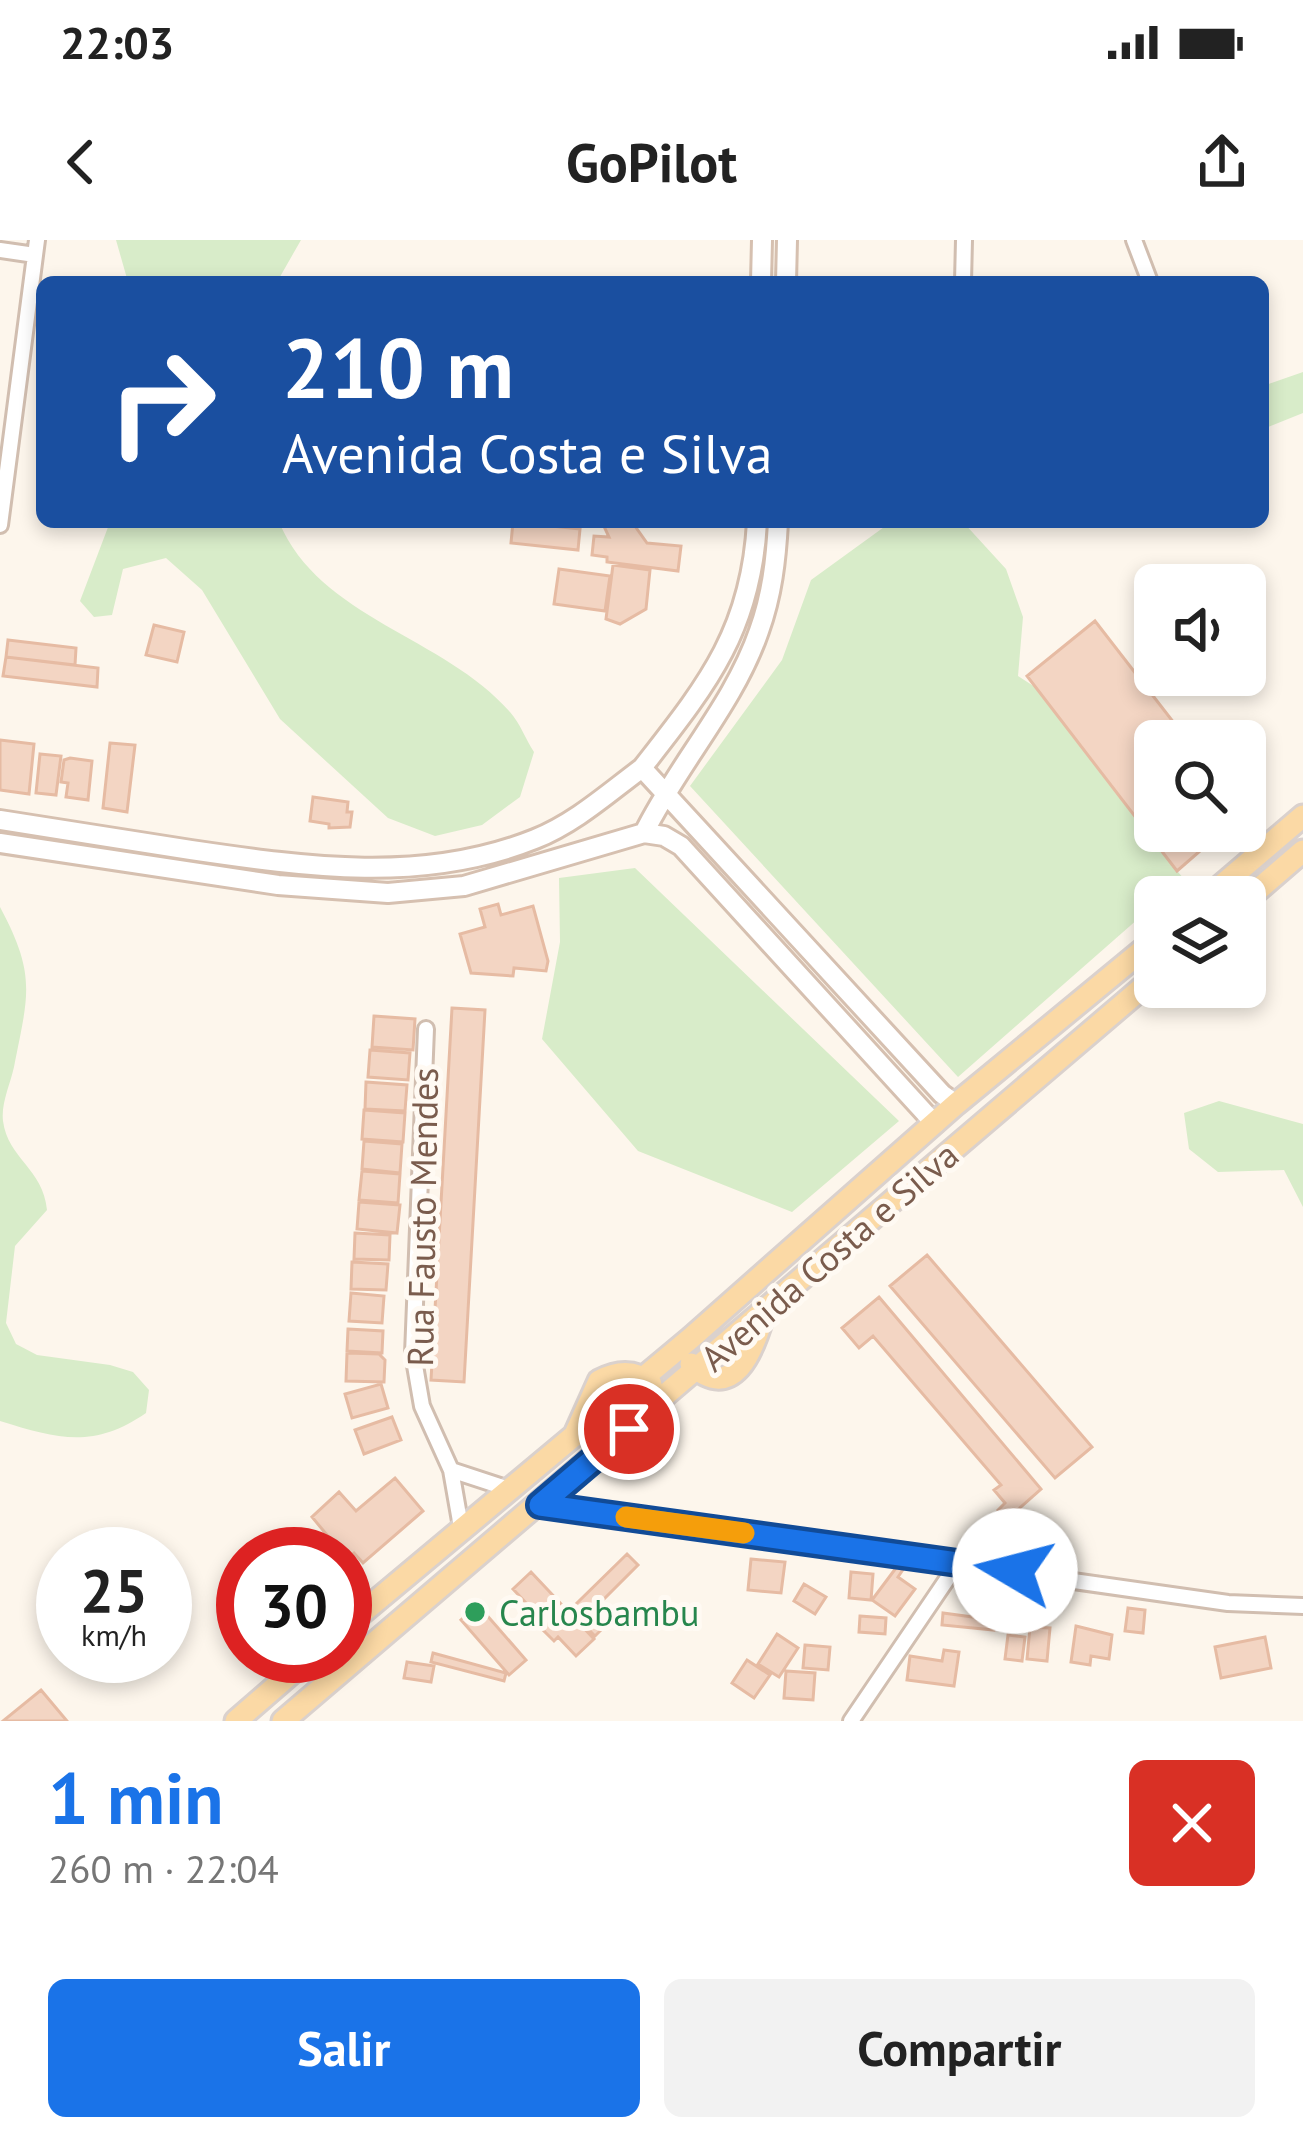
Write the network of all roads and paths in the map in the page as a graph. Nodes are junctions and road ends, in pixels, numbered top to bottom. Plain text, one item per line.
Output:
1 (762, 240) edge
2 (787, 240) edge
3 (964, 240) edge
4 (1134, 240) edge
5 (36, 248) edge
6 (0, 250) edge
7 (761, 276) edge
8 (786, 276) edge
9 (963, 276) edge
10 (1148, 276) edge
11 (0, 525) edge
12 (756, 528) edge
13 (778, 528) edge
14 (642, 768) junction
15 (665, 791) junction
16 (1303, 816) edge
17 (0, 820) edge
18 (644, 833) junction
19 (0, 843) edge
20 (1303, 850) edge
21 (282, 863) junction
22 (458, 863) junction
23 (1233, 876) edge
24 (1266, 883) edge
25 (278, 885) junction
26 (464, 886) junction
27 (1134, 957) edge
28 (1134, 995) edge
29 (426, 1029) dead end
30 (956, 1104) junction
31 (934, 1124) junction
32 (691, 1338) junction
33 (698, 1371) junction
34 (644, 1378) junction
35 (655, 1407) junction
36 (451, 1470) junction
37 (509, 1489) junction
38 (540, 1505) junction
39 (461, 1527) junction
40 (958, 1563) junction
41 (372, 1604) edge
42 (1303, 1606) edge
43 (280, 1683) edge
44 (236, 1721) edge
45 (283, 1721) edge
46 (851, 1721) edge

1 - 7 main road
2 - 8 main road
3 - 9 street
4 - 10 street
5 - 6 street
5 - 11 street
12 - 14 main road
13 - 15 main road
14 - 15 main road
14 - 22 main road
15 - 18 main road
15 - 30 main road
16 - 23 main road
17 - 21 main road
18 - 26 main road
18 - 31 main road
19 - 25 main road
20 - 24 main road
21 - 22 main road
21 - 25 main road
22 - 26 main road
25 - 26 main road
27 - 30 main road, Avenida Costa e Silva
28 - 33 main road, Avenida Costa e Silva
29 - 36 street, Rua Fausto Mendes
30 - 31 main road, Avenida Costa e Silva
31 - 32 main road, Avenida Costa e Silva
32 - 33 main road
32 - 34 main road, Avenida Costa e Silva
33 - 35 main road, Avenida Costa e Silva
34 - 35 main road
34 - 37 main road
35 - 38 main road, Avenida Costa e Silva
36 - 37 street
36 - 39 street, Rua Fausto Mendes
37 - 39 main road
38 - 40 street
38 - 45 main road, Avenida Costa e Silva
39 - 41 main road
40 - 42 street
40 - 46 street
43 - 44 main road

